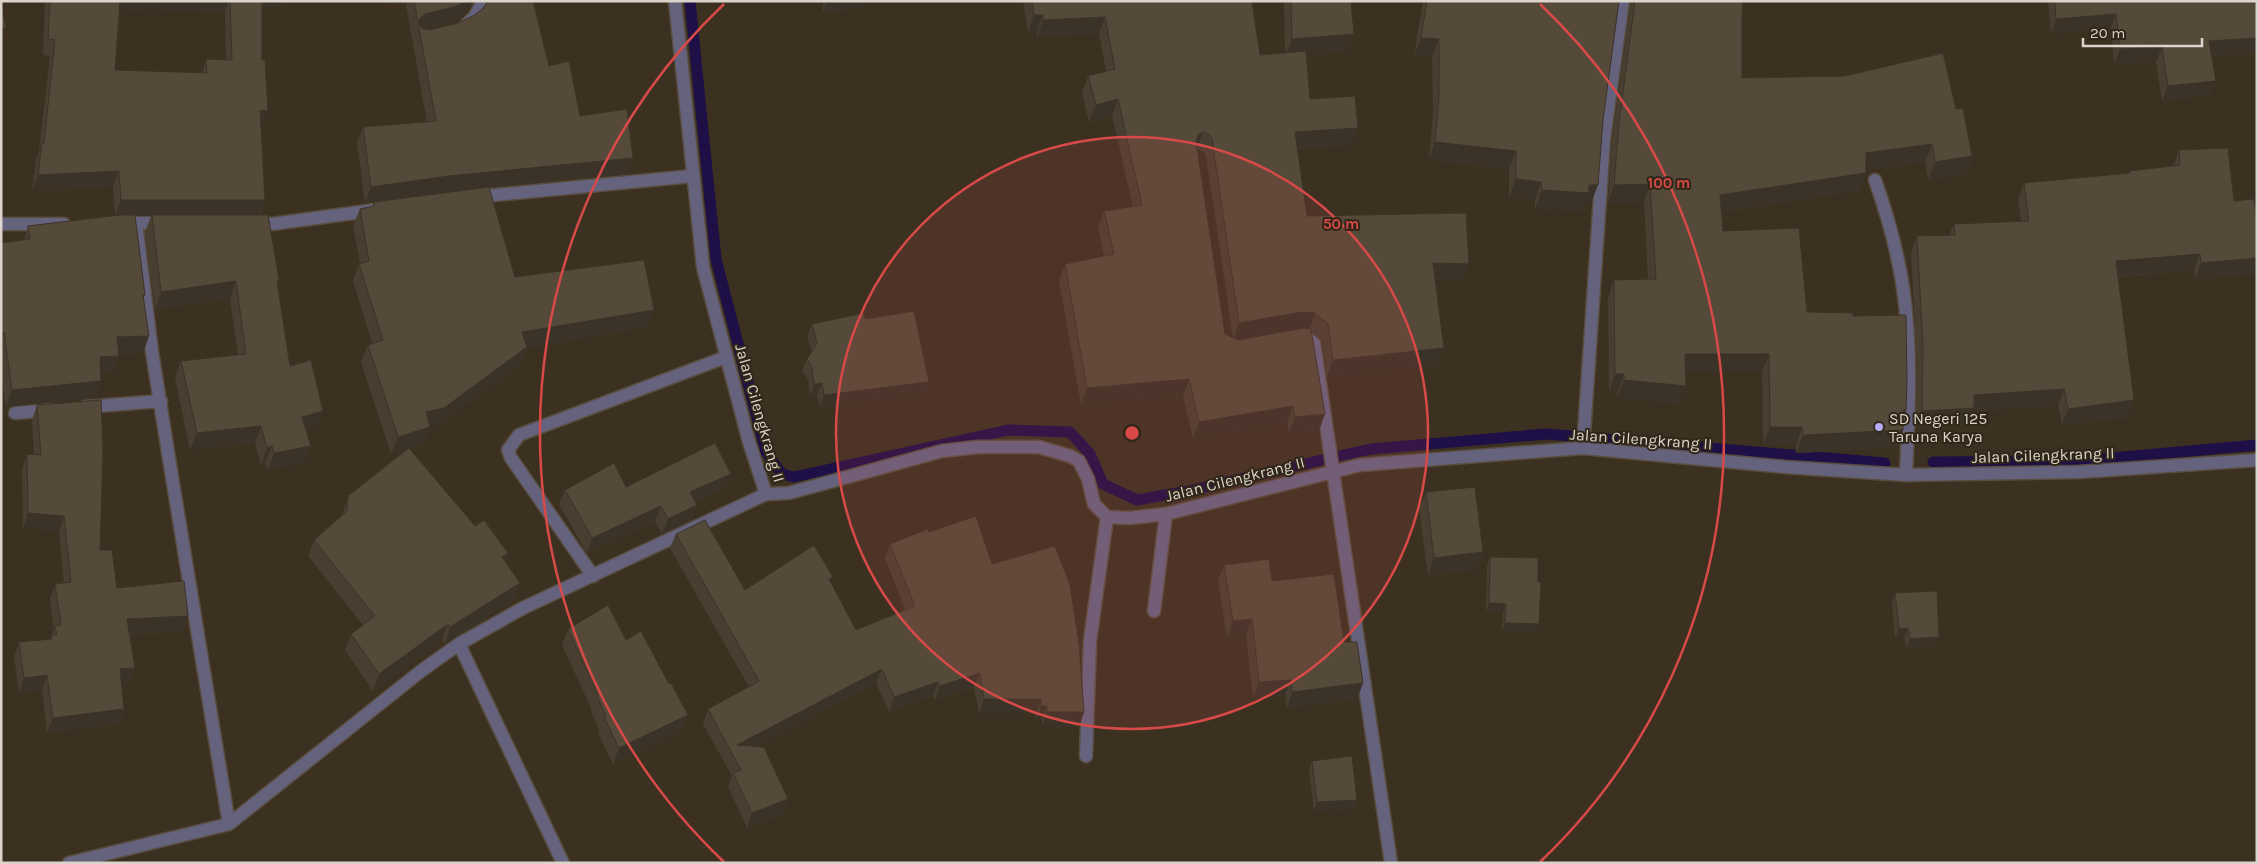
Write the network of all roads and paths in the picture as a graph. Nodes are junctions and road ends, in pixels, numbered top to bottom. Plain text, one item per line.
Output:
1 (483, 1) edge
2 (675, 1) edge
3 (1623, 1) edge
4 (455, 29) edge
5 (693, 176) junction
6 (1875, 180) dead end
7 (463, 198) edge
8 (385, 208) edge
9 (107, 223) edge
10 (136, 223) junction
11 (182, 223) edge
12 (245, 223) edge
13 (1, 224) edge
14 (78, 224) edge
15 (1288, 338) edge
16 (726, 357) junction
17 (161, 401) junction
18 (15, 413) dead end
19 (1583, 448) junction
20 (2257, 460) edge
21 (1334, 471) junction
22 (1906, 475) junction
23 (766, 494) junction
24 (1166, 514) junction
25 (1107, 516) junction
26 (593, 576) junction
27 (1154, 611) dead end
28 (459, 644) junction
29 (1086, 756) dead end
30 (229, 824) junction
31 (69, 863) edge
32 (563, 863) edge
33 (1391, 863) edge

1 - 4 street
2 - 5 street, Jalan Cilengkrang II
3 - 19 street
5 - 7 street
5 - 16 street, Jalan Cilengkrang II
6 - 22 street
8 - 12 street
9 - 10 street
10 - 11 street
10 - 17 street
13 - 14 street
15 - 21 street
16 - 23 street, Jalan Cilengkrang II
16 - 26 street
17 - 18 street
17 - 30 street
19 - 21 street, Jalan Cilengkrang II
19 - 22 street, Jalan Cilengkrang II
20 - 22 street, Jalan Cilengkrang II
21 - 24 street, Jalan Cilengkrang II
21 - 33 street
23 - 25 street, Jalan Cilengkrang II
23 - 26 street
24 - 25 street, Jalan Cilengkrang II
24 - 27 street
25 - 29 street
26 - 28 street
28 - 30 street
28 - 32 street
30 - 31 street

